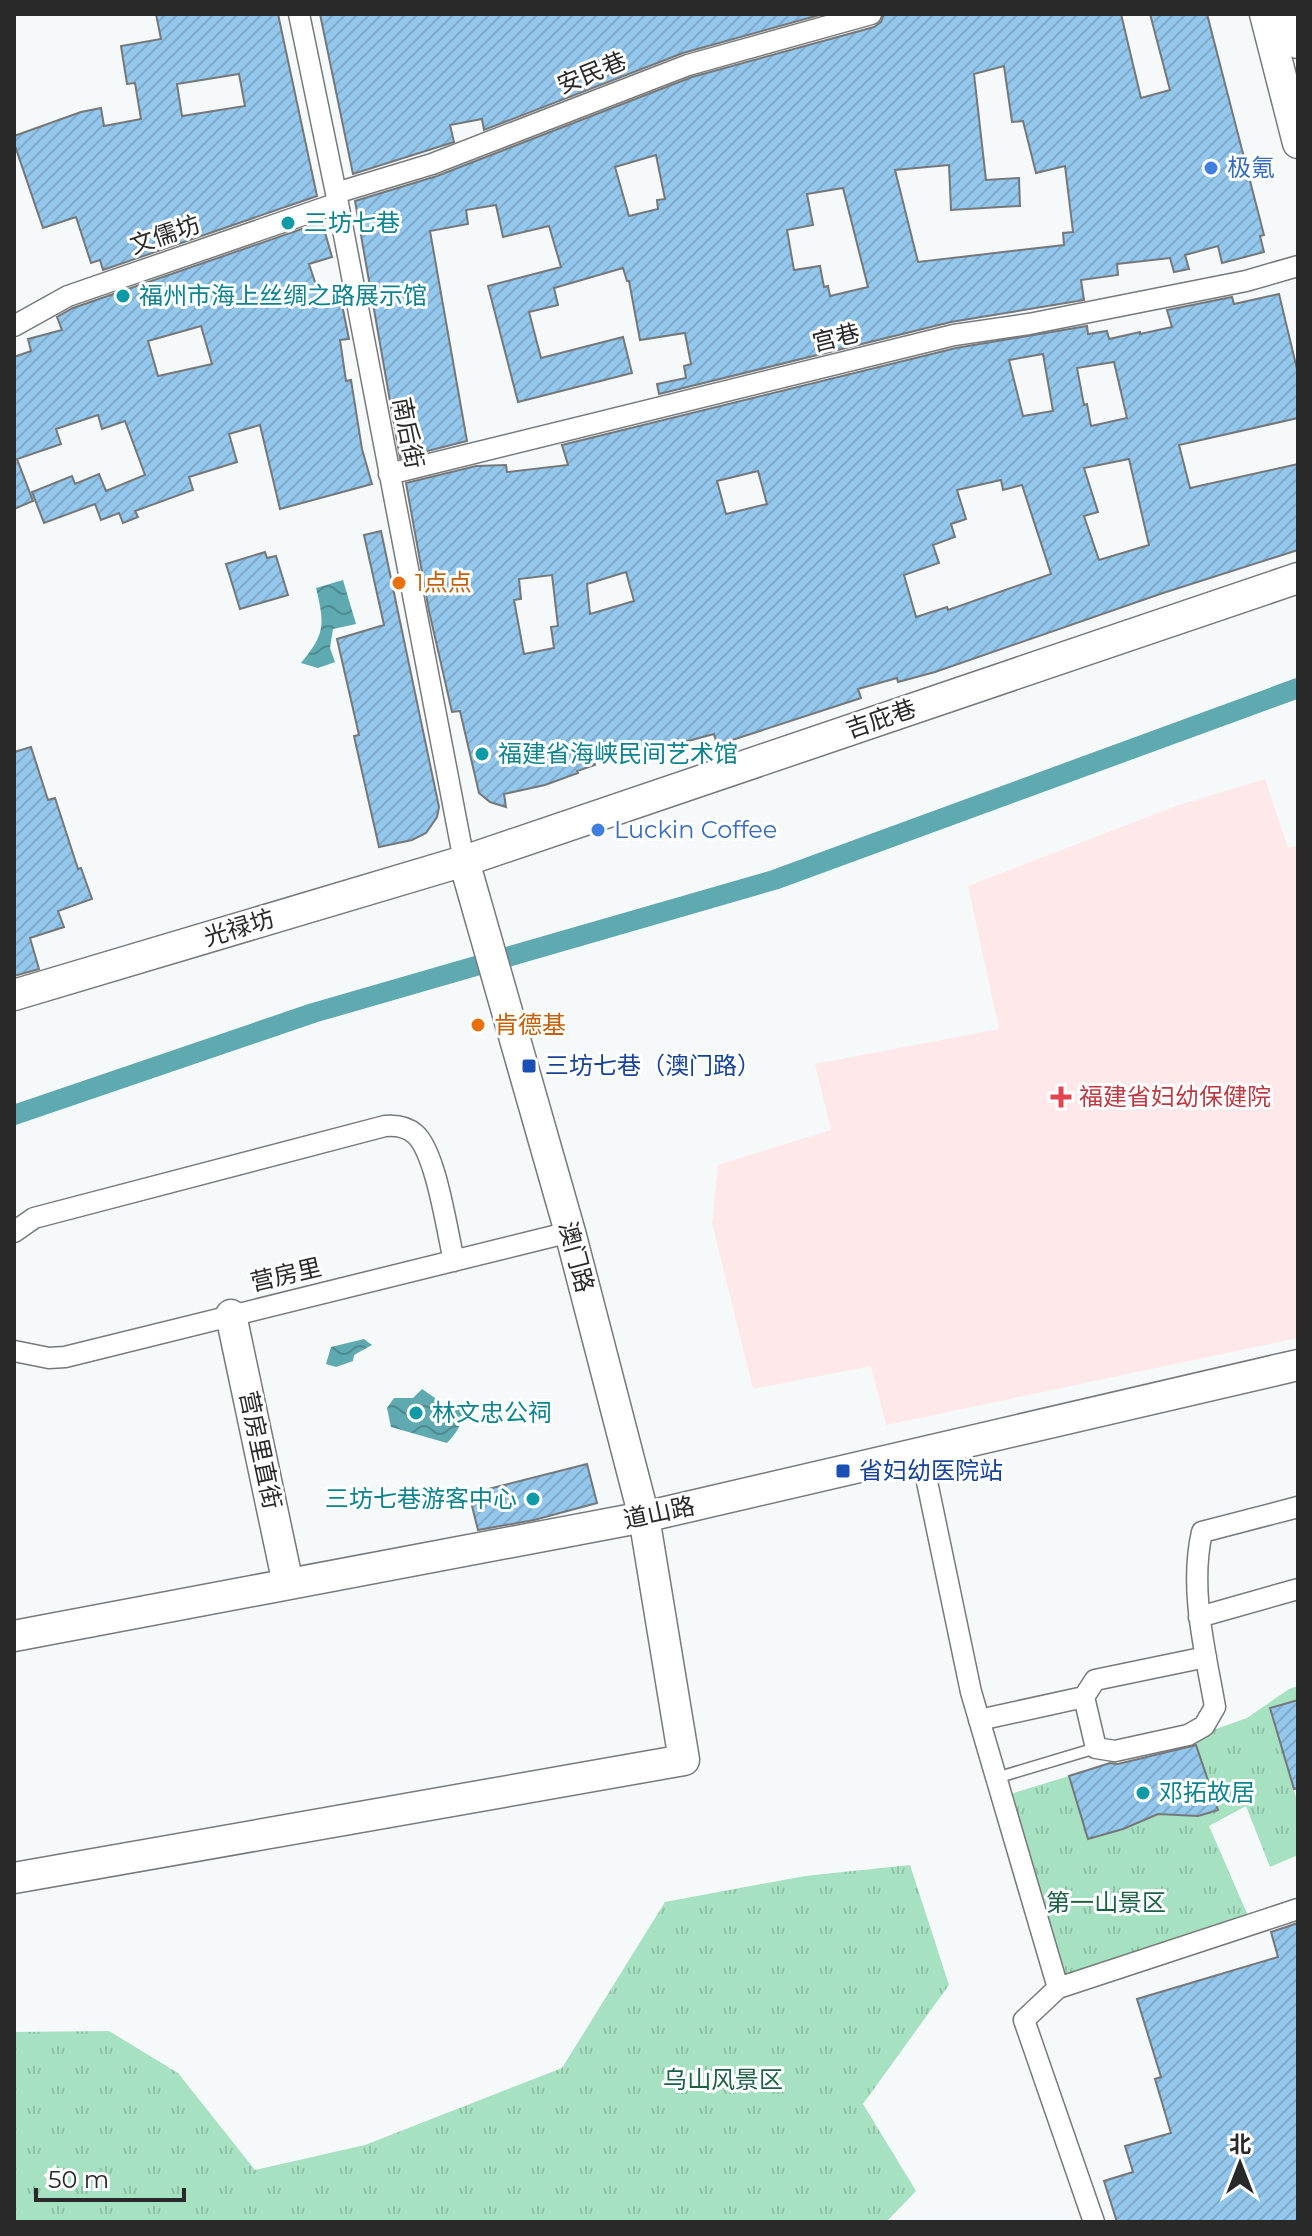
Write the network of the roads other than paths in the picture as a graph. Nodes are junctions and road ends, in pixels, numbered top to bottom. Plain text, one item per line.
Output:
1 (299, 14) edge
2 (871, 14) edge
3 (1265, 14) edge
4 (1291, 14) edge
5 (1298, 43) edge
6 (1298, 143) edge
7 (337, 198) junction
8 (1298, 266) edge
9 (14, 326) edge
10 (389, 474) junction
11 (1298, 578) edge
12 (464, 861) junction
13 (14, 995) edge
14 (14, 1232) edge
15 (570, 1232) junction
16 (454, 1261) junction
17 (231, 1315) junction
18 (14, 1351) edge
19 (1298, 1365) edge
20 (921, 1453) junction
21 (1298, 1507) edge
22 (644, 1517) junction
23 (288, 1584) junction
24 (1298, 1589) edge
25 (1199, 1617) junction
26 (15, 1637) edge
27 (1206, 1657) junction
28 (1084, 1697) junction
29 (979, 1720) junction
30 (1096, 1748) junction
31 (996, 1778) junction
32 (14, 1878) edge
33 (1298, 1909) edge
34 (1058, 1988) junction
35 (1094, 2222) edge

1 - 7 street, 南后街
2 - 7 street, 安民巷
3 - 6 street
4 - 5 street
7 - 9 street, 文儒坊
7 - 10 street, 南后街
8 - 10 street, 宫巷
10 - 12 street, 南后街
11 - 12 street, 吉庇巷
12 - 13 street, 光禄坊
12 - 15 street, 澳门路
14 - 16 street
15 - 16 street, 营房里
15 - 22 street, 澳门路
16 - 17 street, 营房里
17 - 18 street, 营房里
17 - 23 street, 营房里直街
19 - 20 street, 道山路
20 - 22 street, 道山路
20 - 29 street
21 - 25 street
22 - 23 street, 道山路
22 - 32 street, 澳门路
23 - 26 street, 道山路
24 - 25 street
25 - 27 street
27 - 28 street
27 - 30 street
28 - 29 street
28 - 30 street
29 - 31 street
30 - 31 lane
31 - 34 street
33 - 34 street
34 - 35 street

